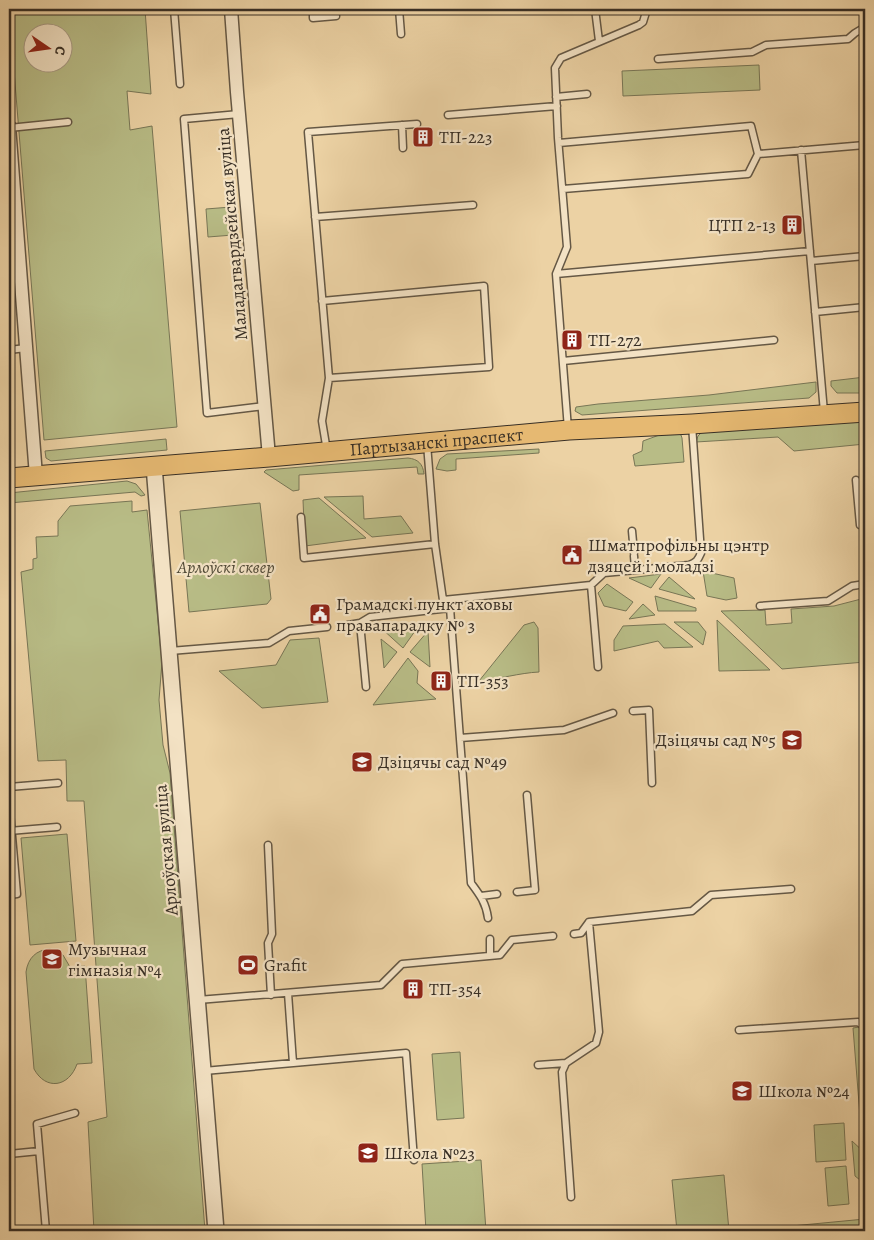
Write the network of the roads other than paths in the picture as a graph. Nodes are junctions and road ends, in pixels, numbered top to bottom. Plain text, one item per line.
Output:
1 (174, 9) edge
2 (231, 9) edge
3 (313, 9) edge
4 (399, 9) edge
5 (594, 9) edge
6 (646, 9) edge
7 (336, 16) dead end
8 (865, 27) edge
9 (401, 34) dead end
10 (598, 41) junction
11 (658, 59) dead end
12 (180, 84) dead end
13 (587, 94) dead end
14 (556, 96) junction
15 (556, 106) junction
16 (239, 114) junction
17 (448, 116) dead end
18 (68, 122) dead end
19 (417, 124) dead end
20 (402, 125) junction
21 (9, 127) edge
22 (559, 143) junction
23 (865, 145) edge
24 (403, 148) dead end
25 (801, 150) junction
26 (758, 154) junction
27 (563, 189) junction
28 (473, 205) dead end
29 (315, 217) junction
30 (810, 251) junction
31 (865, 256) edge
32 (811, 261) junction
33 (556, 274) junction
34 (322, 301) junction
35 (865, 307) edge
36 (815, 312) junction
37 (774, 340) dead end
38 (26, 348) junction
39 (9, 350) edge
40 (563, 361) junction
41 (329, 378) junction
42 (265, 406) junction
43 (865, 412) edge
44 (824, 414) junction
45 (692, 424) junction
46 (569, 430) junction
47 (426, 443) junction
48 (327, 451) junction
49 (269, 457) junction
50 (154, 466) junction
51 (36, 476) junction
52 (9, 478) edge
53 (856, 480) dead end
54 (301, 517) dead end
55 (865, 524) edge
56 (632, 531) dead end
57 (435, 544) junction
58 (635, 569) junction
59 (865, 584) edge
60 (591, 585) junction
61 (443, 600) junction
62 (760, 606) dead end
63 (450, 608) junction
64 (360, 623) junction
65 (348, 625) dead end
66 (327, 627) dead end
67 (169, 652) junction
68 (598, 667) dead end
69 (366, 686) dead end
70 (633, 711) dead end
71 (613, 714) dead end
72 (460, 738) junction
73 (58, 783) dead end
74 (652, 783) dead end
75 (9, 787) edge
76 (526, 795) dead end
77 (9, 801) edge
78 (57, 827) dead end
79 (10, 831) edge
80 (268, 845) dead end
81 (791, 889) dead end
82 (518, 892) dead end
83 (497, 894) dead end
84 (9, 895) edge
85 (481, 896) junction
86 (488, 918) dead end
87 (589, 922) junction
88 (574, 934) dead end
89 (553, 936) dead end
90 (490, 940) dead end
91 (490, 956) junction
92 (288, 993) junction
93 (271, 995) junction
94 (9, 999) edge
95 (197, 1000) junction
96 (9, 1010) edge
97 (865, 1027) edge
98 (739, 1030) dead end
99 (293, 1063) junction
100 (566, 1063) junction
101 (538, 1065) dead end
102 (203, 1072) junction
103 (75, 1113) dead end
104 (39, 1151) junction
105 (9, 1154) edge
106 (414, 1160) dead end
107 (571, 1197) dead end
108 (46, 1231) edge
109 (216, 1231) edge

1 - 12 lane
2 - 16 street, Маладагвардзейская вуліца
3 - 7 lane
4 - 9 lane
5 - 10 lane
6 - 10 lane
8 - 11 lane
10 - 14 lane
13 - 14 lane
14 - 15 lane
15 - 17 lane
15 - 22 lane
16 - 42 street, Маладагвардзейская вуліца
16 - 42 lane
18 - 21 lane
19 - 20 lane
20 - 24 lane
20 - 29 lane
21 - 38 street
22 - 26 lane
22 - 27 lane
23 - 25 lane
25 - 26 lane
25 - 30 lane
26 - 27 lane
27 - 33 lane
28 - 29 lane
29 - 34 lane
30 - 32 lane
30 - 33 lane
31 - 32 lane
32 - 36 lane
33 - 40 lane
34 - 41 lane
34 - 41 lane
35 - 36 lane
36 - 44 lane
37 - 40 lane
38 - 39 lane
38 - 51 street
40 - 46 lane
41 - 48 lane
42 - 49 street, Маладагвардзейская вуліца
43 - 44 main road, Партызанскі праспект
44 - 45 main road, Партызанскі праспект
45 - 46 main road, Партызанскі праспект
45 - 58 lane
46 - 47 main road, Партызанскі праспект
47 - 48 main road, Партызанскі праспект
47 - 57 lane
48 - 49 main road, Партызанскі праспект
49 - 50 main road, Партызанскі праспект
50 - 51 main road, Партызанскі праспект
50 - 67 street, Арлоўская вуліца
51 - 52 main road, Партызанскі праспект
53 - 55 lane
54 - 57 lane
56 - 58 lane
57 - 61 lane
58 - 60 lane
59 - 62 lane
60 - 61 lane
60 - 68 lane
61 - 63 lane
63 - 64 lane
63 - 72 lane
64 - 65 lane
64 - 69 lane
66 - 67 lane
67 - 95 street, Арлоўская вуліца
70 - 74 lane
71 - 72 lane
72 - 85 lane
73 - 75 lane
76 - 82 lane
77 - 79 lane
78 - 79 lane
79 - 84 lane
80 - 93 lane
81 - 87 lane
83 - 85 lane
85 - 86 lane
87 - 88 lane
87 - 100 lane
89 - 91 lane
90 - 91 lane
91 - 92 lane
92 - 93 lane
92 - 99 lane
93 - 95 lane
94 - 96 lane
95 - 102 street, Арлоўская вуліца
97 - 98 lane
99 - 102 lane
99 - 106 lane
100 - 101 lane
100 - 107 lane
102 - 109 street, Арлоўская вуліца
103 - 104 lane
104 - 105 lane
104 - 108 lane

